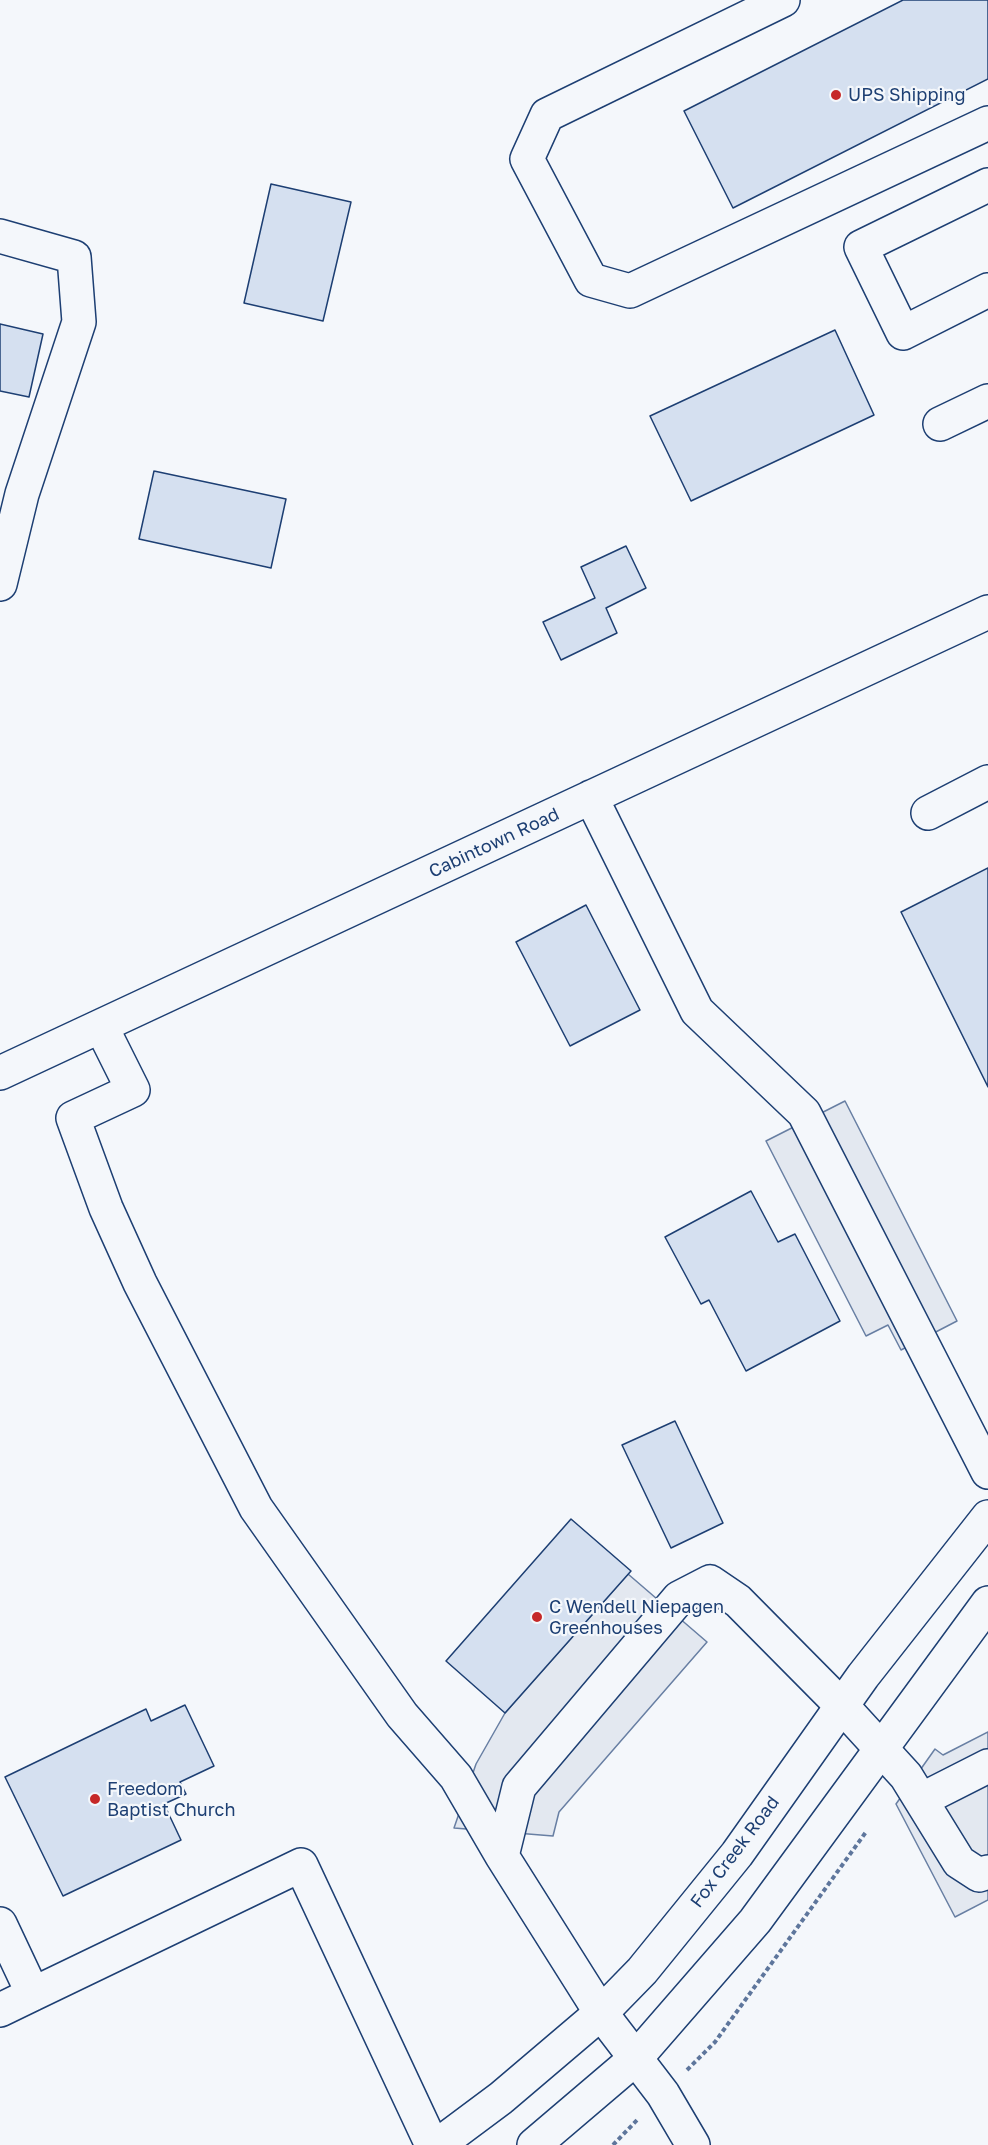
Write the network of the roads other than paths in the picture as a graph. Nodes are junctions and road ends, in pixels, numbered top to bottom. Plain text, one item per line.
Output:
1 (783, 0) edge
2 (988, 123) edge
3 (988, 185) edge
4 (0, 236) edge
5 (988, 290) edge
6 (988, 401) edge
7 (940, 424) dead end
8 (11, 492) edge
9 (0, 584) edge
10 (988, 612) edge
11 (988, 782) edge
12 (591, 797) junction
13 (928, 813) dead end
14 (101, 1026) junction
15 (0, 1073) edge
16 (988, 1472) edge
17 (988, 1517) edge
18 (988, 1603) edge
19 (842, 1706) junction
20 (883, 1750) junction
21 (988, 1766) edge
22 (921, 1800) junction
23 (502, 1856) junction
24 (988, 1872) edge
25 (0, 1924) edge
26 (33, 1994) junction
27 (0, 2010) edge
28 (601, 2013) junction
29 (635, 2059) junction
30 (432, 2145) edge
31 (438, 2145) edge
32 (534, 2145) edge
33 (693, 2145) edge

1 - 2 main road
3 - 5 main road
4 - 8 main road
6 - 7 main road
8 - 9 main road
10 - 12 main road, Cabintown Road
11 - 13 main road
12 - 14 main road, Cabintown Road
12 - 16 main road
14 - 15 main road, Cabintown Road
14 - 23 main road
17 - 19 main road, Fox Creek Road
18 - 20 main road
19 - 20 main road
19 - 23 main road
19 - 28 main road, Fox Creek Road
20 - 22 main road
20 - 29 main road
21 - 22 main road
22 - 24 main road
23 - 28 main road
25 - 26 main road
26 - 27 main road
26 - 30 main road
28 - 29 main road
28 - 31 main road, Fox Creek Road
29 - 32 main road
29 - 33 main road

